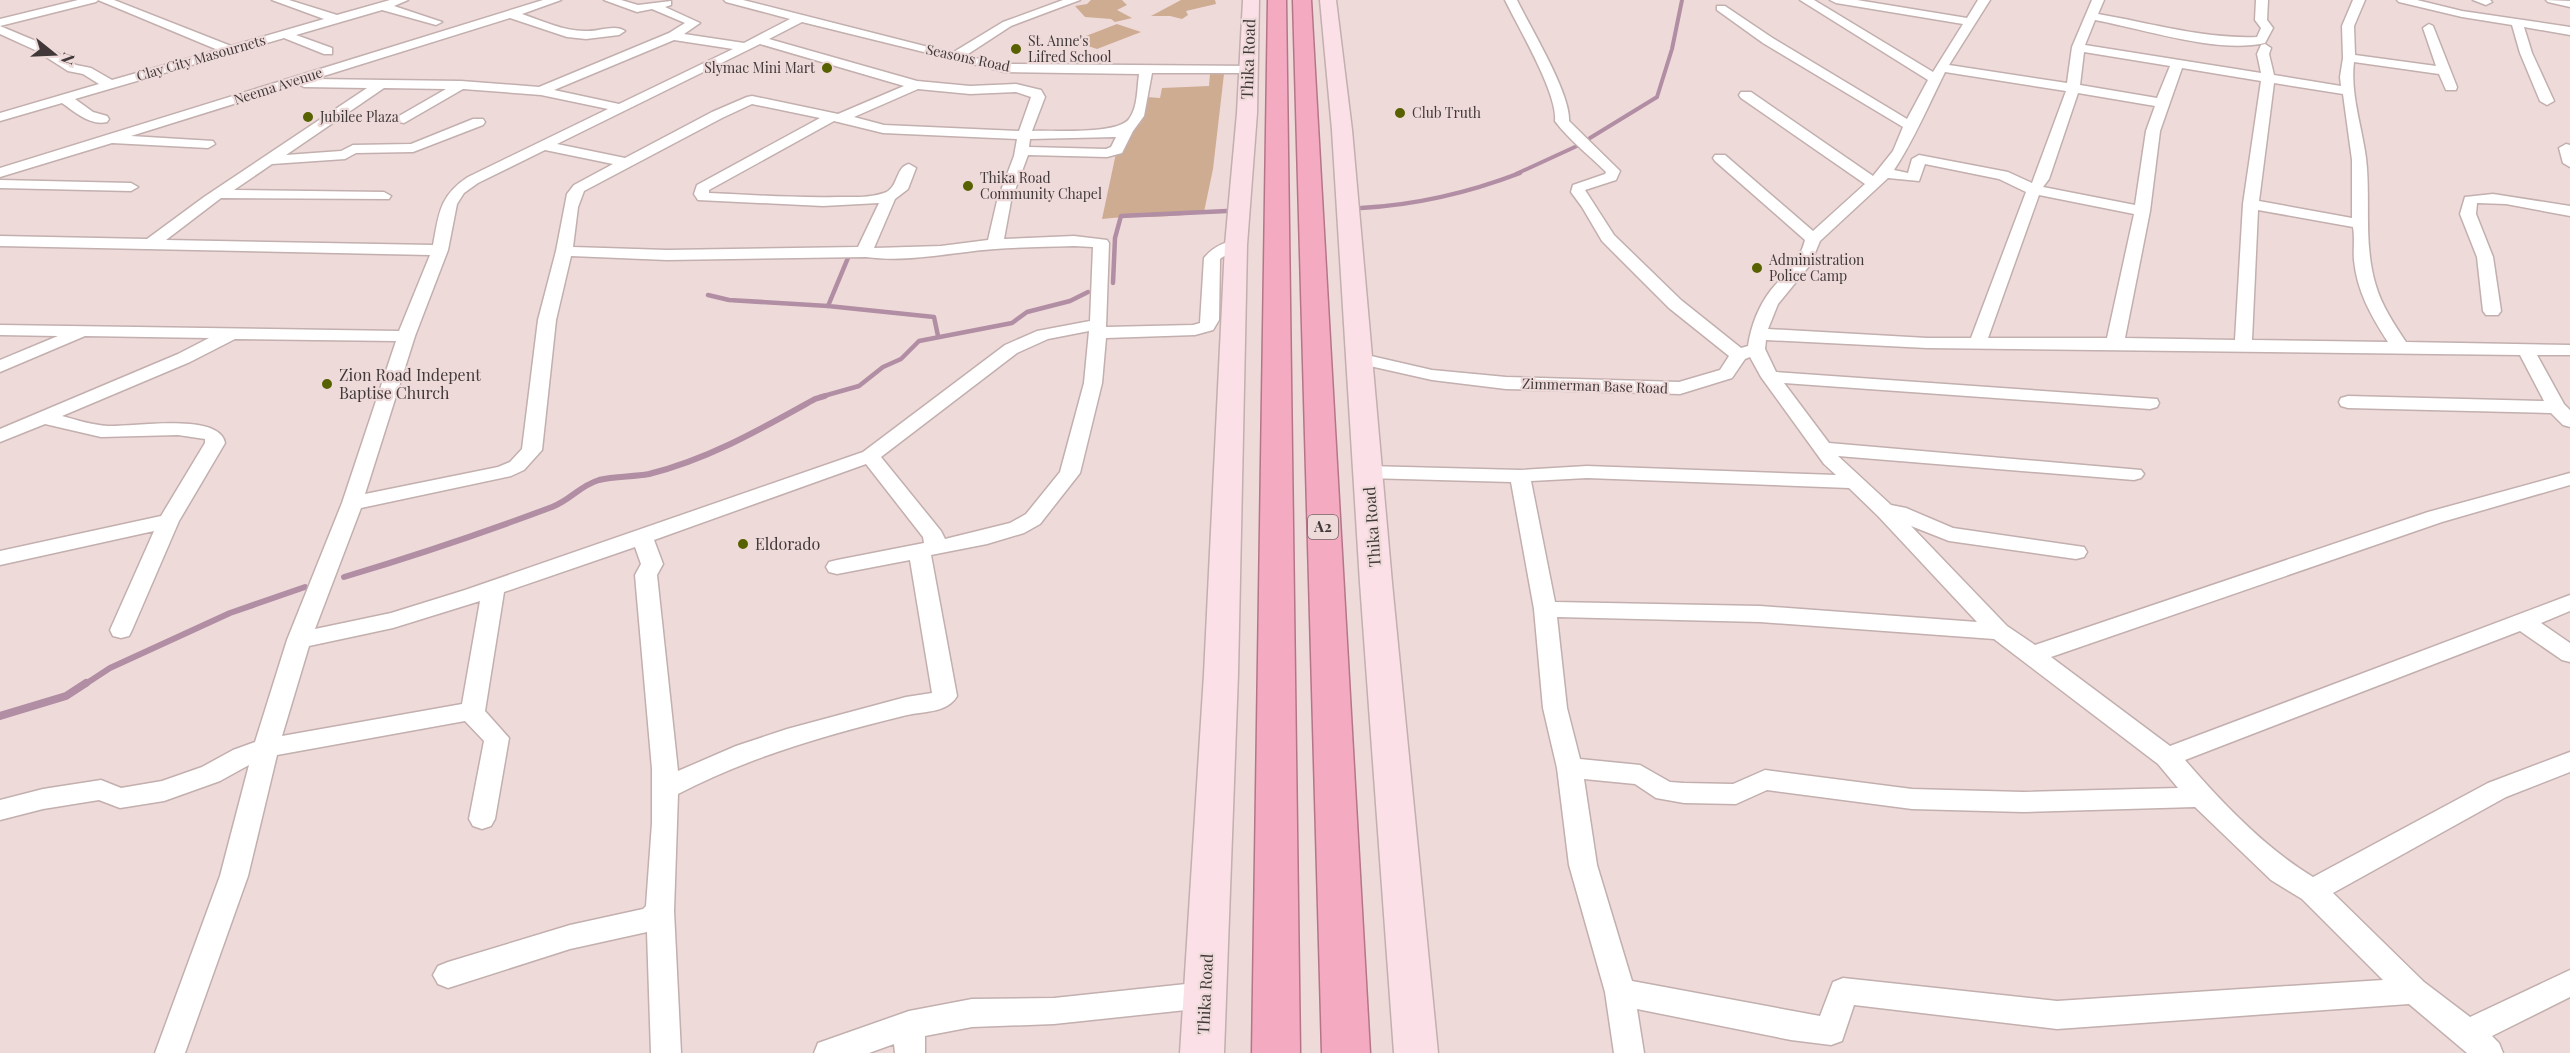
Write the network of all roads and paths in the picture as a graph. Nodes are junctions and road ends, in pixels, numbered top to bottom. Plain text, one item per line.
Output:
1 (92, 0) edge
2 (278, 0) edge
3 (402, 0) edge
4 (555, 0) edge
5 (611, 0) edge
6 (677, 0) edge
7 (730, 0) edge
8 (1251, 0) edge
9 (1276, 0) edge
10 (1302, 0) edge
11 (1328, 0) edge
12 (1510, 0) edge
13 (1806, 0) edge
14 (1836, 0) edge
15 (1984, 0) edge
16 (2098, 0) edge
17 (2262, 0) edge
18 (2359, 0) edge
19 (2403, 0) edge
20 (2552, 0) edge
21 (1069, 1) edge
22 (108, 2) edge
23 (2570, 4) edge
24 (382, 6) junction
25 (656, 7) junction
26 (1721, 8) dead end
27 (511, 14) junction
28 (2091, 16) junction
29 (803, 17) junction
30 (2570, 17) edge
31 (336, 19) junction
32 (436, 22) dead end
33 (1970, 22) junction
34 (2517, 22) junction
35 (0, 23) edge
36 (2429, 28) dead end
37 (2570, 29) edge
38 (0, 30) edge
39 (619, 31) dead end
40 (284, 34) junction
41 (673, 36) junction
42 (2519, 37) junction
43 (759, 40) junction
44 (2539, 40) dead end
45 (745, 47) junction
46 (2078, 47) junction
47 (2265, 48) dead end
48 (230, 50) junction
49 (328, 51) dead end
50 (953, 57) junction
51 (2349, 58) junction
52 (2177, 65) junction
53 (1146, 69) junction
54 (1248, 69) junction
55 (1055, 70) junction
56 (2444, 72) junction
57 (1938, 73) junction
58 (2268, 78) junction
59 (294, 81) junction
60 (383, 83) junction
61 (110, 84) junction
62 (461, 85) junction
63 (916, 86) junction
64 (2451, 87) dead end
65 (1016, 88) junction
66 (2073, 88) junction
67 (2349, 91) junction
68 (541, 92) junction
69 (1746, 95) dead end
70 (64, 99) junction
71 (2547, 101) dead end
72 (2162, 103) junction
73 (620, 108) junction
74 (0, 117) edge
75 (836, 118) junction
76 (102, 119) dead end
77 (404, 119) dead end
78 (478, 122) dead end
79 (1910, 126) junction
80 (1126, 131) junction
81 (1024, 135) junction
82 (110, 138) junction
83 (208, 144) dead end
84 (544, 146) junction
85 (2566, 148) dead end
86 (1021, 151) junction
87 (1720, 158) dead end
88 (268, 160) junction
89 (629, 163) junction
90 (2570, 163) edge
91 (909, 168) dead end
92 (0, 173) edge
93 (1879, 178) junction
94 (0, 184) edge
95 (131, 187) dead end
96 (2034, 190) junction
97 (218, 194) junction
98 (384, 196) dead end
99 (889, 197) junction
100 (2251, 204) junction
101 (2142, 211) junction
102 (2570, 211) edge
103 (2360, 224) junction
104 (1813, 239) junction
105 (0, 241) edge
106 (995, 244) junction
107 (149, 245) junction
108 (1236, 245) junction
109 (440, 250) junction
110 (564, 250) junction
111 (864, 252) junction
112 (2492, 311) dead end
113 (1098, 328) junction
114 (0, 330) edge
115 (84, 331) junction
116 (234, 333) junction
117 (406, 336) junction
118 (1978, 342) junction
119 (2115, 343) junction
120 (2243, 345) junction
121 (1751, 346) junction
122 (2400, 347) junction
123 (2526, 350) junction
124 (2570, 351) edge
125 (1358, 358) junction
126 (0, 367) edge
127 (1770, 377) junction
128 (2348, 402) dead end
129 (2150, 403) dead end
130 (2563, 414) edge
131 (45, 418) junction
132 (0, 436) edge
133 (1825, 449) junction
134 (870, 456) junction
135 (1367, 472) junction
136 (2134, 474) dead end
137 (1520, 476) junction
138 (2570, 479) edge
139 (1853, 482) junction
140 (352, 503) junction
141 (1885, 511) junction
142 (169, 521) junction
143 (642, 537) junction
144 (927, 549) junction
145 (2076, 552) dead end
146 (0, 558) edge
147 (837, 567) dead end
148 (494, 587) junction
149 (2570, 603) edge
150 (1545, 609) junction
151 (2522, 621) junction
152 (121, 630) dead end
153 (1999, 632) junction
154 (299, 640) junction
155 (2570, 654) edge
156 (2032, 655) junction
157 (473, 711) junction
158 (266, 747) junction
159 (2167, 757) junction
160 (2570, 762) edge
161 (1570, 768) junction
162 (665, 789) junction
163 (2201, 797) junction
164 (0, 810) edge
165 (482, 819) dead end
166 (2312, 891) junction
167 (660, 912) junction
168 (448, 975) dead end
169 (2570, 983) edge
170 (2414, 991) junction
171 (1620, 992) junction
172 (1205, 995) junction
173 (909, 1039) edge
174 (2478, 1043) edge
175 (168, 1053) edge
176 (666, 1053) edge
177 (829, 1053) edge
178 (1202, 1053) edge
179 (1276, 1053) edge
180 (1346, 1053) edge
181 (1416, 1053) edge
182 (1629, 1053) edge

1 - 35 street
2 - 31 street
3 - 24 street, Clay City Masournets
4 - 27 street, Neema Avenue
5 - 25 street
6 - 25 street
7 - 29 street, Seasons Road
8 - 54 main road, Thika Road
9 - 179 highway, Thika Road
10 - 180 highway, A2
11 - 125 main road, Thika Road
12 - 121 street
13 - 57 street
14 - 33 street
15 - 33 street, Zimmerman Base Road
16 - 28 street
17 - 28 street
18 - 51 street
19 - 34 street
20 - 23 street
21 - 50 street
22 - 48 street
24 - 31 street, Clay City Masournets
24 - 32 street
25 - 41 street
26 - 79 street
27 - 39 street
27 - 59 street, Neema Avenue
28 - 46 street
29 - 43 street
29 - 50 street, Seasons Road
30 - 37 street
31 - 40 street, Clay City Masournets
33 - 57 street, Zimmerman Base Road
34 - 37 street
34 - 42 street
36 - 56 street
38 - 61 street
40 - 48 street, Clay City Masournets
40 - 49 street
41 - 45 street
41 - 68 street
42 - 44 street
42 - 71 street
43 - 45 street
43 - 63 street
45 - 73 street
46 - 52 street
46 - 66 street
47 - 58 street
48 - 61 street, Clay City Masournets
50 - 55 street, Seasons Road
51 - 56 street
51 - 67 street
52 - 58 street
52 - 72 street
53 - 54 street, Seasons Road
53 - 55 street, Seasons Road
53 - 80 street
54 - 108 main road, Thika Road
55 - 65 street
56 - 64 street
57 - 66 street
57 - 79 street, Zimmerman Base Road
58 - 67 street
58 - 100 street
59 - 60 street
59 - 82 street, Neema Avenue
60 - 62 street
60 - 88 street
61 - 70 street, Clay City Masournets
62 - 68 street
62 - 77 street
63 - 65 street
63 - 75 street
65 - 81 street
66 - 72 street
66 - 96 street
67 - 103 street
68 - 73 street
69 - 93 street
70 - 74 street, Clay City Masournets
70 - 76 street
72 - 101 street
73 - 84 street
75 - 81 street
75 - 89 street
75 - 99 street
78 - 88 street
79 - 93 street, Zimmerman Base Road
80 - 81 street
80 - 86 street
81 - 86 street
82 - 83 street
82 - 92 street, Neema Avenue
84 - 89 street
84 - 109 street
85 - 90 street
86 - 106 street
87 - 104 street
88 - 97 street
89 - 110 street
91 - 99 street
93 - 96 street
93 - 104 street, Zimmerman Base Road
94 - 95 street
96 - 101 street
96 - 118 street
97 - 98 street
97 - 107 street
99 - 111 street
100 - 103 street
100 - 120 street
101 - 119 street
102 - 112 street
103 - 122 street
104 - 121 street, Zimmerman Base Road
105 - 107 street
106 - 111 street
106 - 113 street
107 - 109 street
108 - 113 street
108 - 172 main road, Thika Road
109 - 117 street
110 - 111 street
110 - 140 street
113 - 134 street
113 - 144 street
114 - 115 street
115 - 116 street
115 - 126 street
116 - 117 street
116 - 131 street
117 - 140 street
118 - 119 street
118 - 121 street
119 - 120 street
120 - 122 street
121 - 125 street, Zimmerman Base Road
121 - 127 street
122 - 123 street
123 - 124 street
123 - 130 street
125 - 135 main road, Thika Road
127 - 129 street
127 - 133 street
128 - 130 street
131 - 132 street
131 - 142 street
133 - 136 street
133 - 139 street
134 - 143 street
134 - 144 street
135 - 137 street
135 - 181 main road, Thika Road
137 - 139 street
137 - 150 street
138 - 156 street
139 - 141 street
140 - 154 street
141 - 145 street
141 - 153 street
142 - 146 street
142 - 152 street
143 - 148 street
143 - 162 street
144 - 147 street
144 - 162 street
148 - 154 street
148 - 157 street
149 - 151 street
150 - 153 street
150 - 161 street
151 - 155 street
151 - 159 street
153 - 156 street
154 - 158 street
156 - 159 street
157 - 158 street
157 - 165 street
158 - 164 street
158 - 175 street
159 - 163 street
160 - 166 street
161 - 163 street
161 - 171 street
162 - 167 street
163 - 166 street
166 - 170 street
167 - 168 street
167 - 176 street
169 - 174 street
170 - 171 street
170 - 174 street
171 - 182 street
172 - 173 street
172 - 178 main road, Thika Road
173 - 177 street

